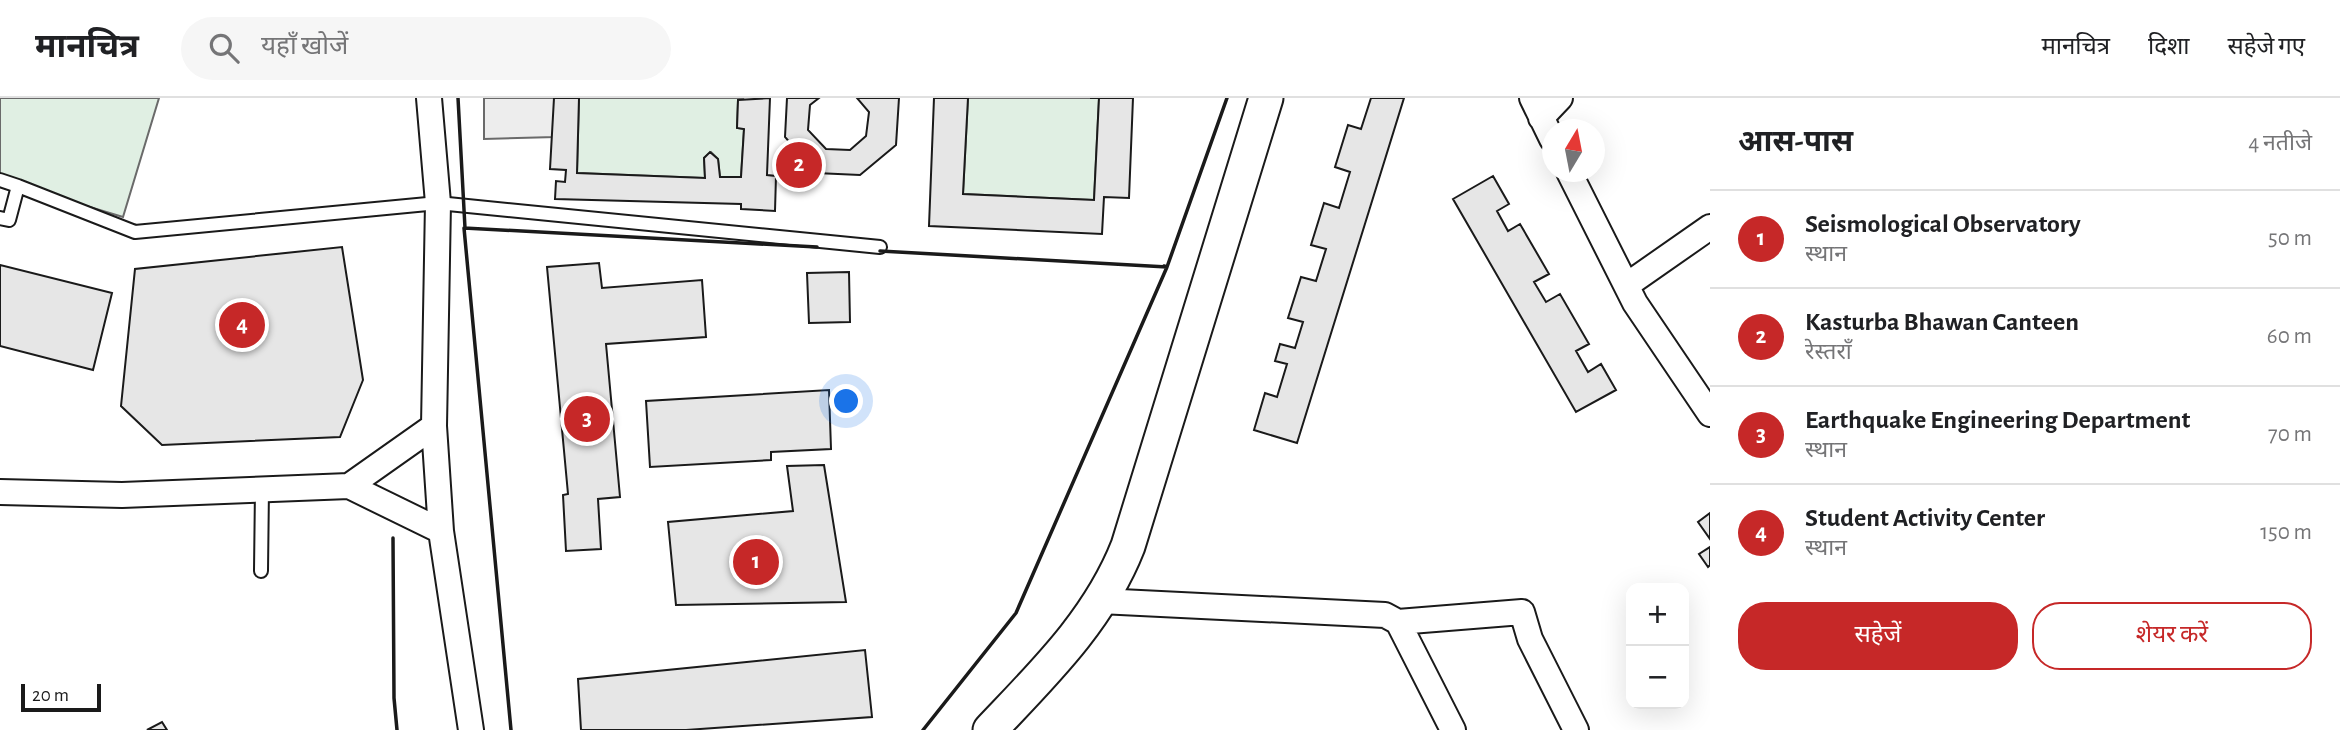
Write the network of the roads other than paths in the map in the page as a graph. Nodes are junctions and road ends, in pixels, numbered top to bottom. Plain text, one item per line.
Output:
1 (429, 98) edge
2 (1266, 98) edge
3 (1560, 98) edge
4 (1542, 118) edge
5 (0, 180) edge
6 (1574, 182) edge
7 (18, 186) junction
8 (438, 203) junction
9 (0, 218) edge
10 (1710, 227) edge
11 (880, 247) dead end
12 (1627, 285) junction
13 (1710, 414) edge
14 (434, 426) junction
15 (349, 486) junction
16 (262, 488) junction
17 (0, 492) edge
18 (441, 531) junction
19 (261, 570) dead end
20 (1100, 601) junction
21 (1398, 622) junction
22 (471, 730) edge
23 (990, 730) edge
24 (1454, 730) edge
25 (1576, 730) edge

1 - 8 street
2 - 20 street
3 - 4 street
5 - 7 lane
6 - 12 street
7 - 8 lane
7 - 9 lane
8 - 11 lane
8 - 14 street
10 - 12 street
12 - 13 street
14 - 15 street
14 - 18 street
15 - 16 street
15 - 18 street
16 - 17 street
16 - 19 lane
18 - 22 street
20 - 21 street
20 - 23 street
21 - 24 street
21 - 25 street

